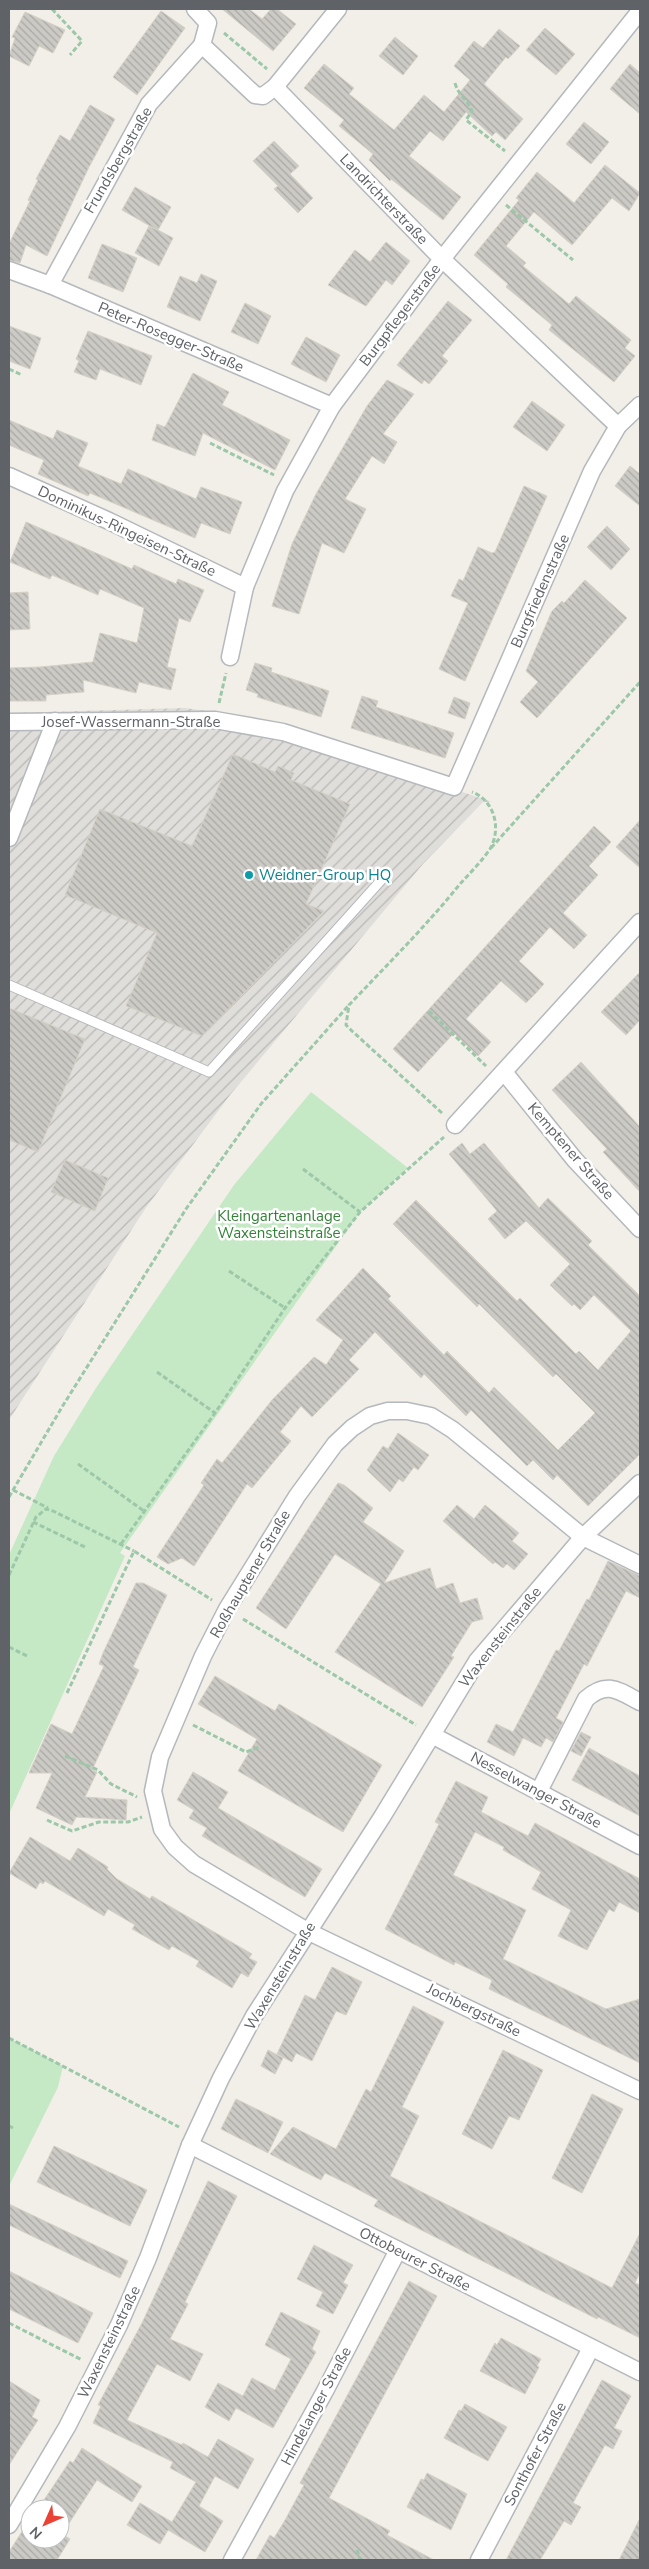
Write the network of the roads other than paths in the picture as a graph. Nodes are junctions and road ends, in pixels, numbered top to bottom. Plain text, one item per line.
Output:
1 (195, 9) edge
2 (338, 9) edge
3 (640, 11) edge
4 (202, 45) junction
5 (275, 87) junction
6 (442, 259) junction
7 (9, 270) edge
8 (50, 285) junction
9 (640, 405) edge
10 (332, 406) junction
11 (618, 426) junction
12 (9, 476) edge
13 (245, 586) junction
14 (230, 657) road end
15 (55, 720) junction
16 (9, 722) edge
17 (454, 786) joint
18 (9, 838) edge
19 (384, 877) dead end
20 (640, 922) edge
21 (9, 985) edge
22 (501, 1075) junction
23 (455, 1125) road end
24 (640, 1229) edge
25 (640, 1483) edge
26 (583, 1537) junction
27 (640, 1565) edge
28 (640, 1702) edge
29 (432, 1735) junction
30 (539, 1790) junction
31 (640, 1846) edge
32 (307, 1931) junction
33 (640, 2091) edge
34 (193, 2141) junction
35 (398, 2250) junction
36 (591, 2348) junction
37 (640, 2372) edge
38 (9, 2525) edge
39 (232, 2560) edge
40 (479, 2560) edge

1 - 4 street
2 - 5 street
3 - 6 street, Burgpflegerstraße
4 - 5 street
4 - 8 street, Frundsbergstraße
5 - 6 street, Landrichterstraße
6 - 10 street, Burgpflegerstraße
6 - 11 street, Landrichterstraße
7 - 8 street, Peter-Rosegger-Straße
8 - 10 street, Peter-Rosegger-Straße
9 - 11 street, Burgfriedenstraße
10 - 13 street, Burgpflegerstraße
11 - 17 street, Burgfriedenstraße
12 - 13 street, Dominikus-Ringeisen-Straße
13 - 14 street, Burgpflegerstraße
15 - 16 street, Josef-Wassermann-Straße
15 - 17 street, Josef-Wassermann-Straße
15 - 18 street
19 - 21 lane
20 - 22 street
22 - 23 street
22 - 24 street, Kemptener Straße
25 - 26 street, Waxensteinstraße
26 - 27 street, Roßhauptener Straße
26 - 29 street, Waxensteinstraße
26 - 32 street, Roßhauptener Straße
28 - 30 street
29 - 30 street, Nesselwanger Straße
29 - 32 street, Waxensteinstraße
30 - 31 street, Nesselwanger Straße
32 - 33 street, Jochbergstraße
32 - 34 street, Waxensteinstraße
34 - 35 street, Ottobeurer Straße
34 - 38 street, Waxensteinstraße
35 - 36 street, Ottobeurer Straße
35 - 39 street, Hindelanger Straße
36 - 37 street, Ottobeurer Straße
36 - 40 street, Sonthofer Straße

